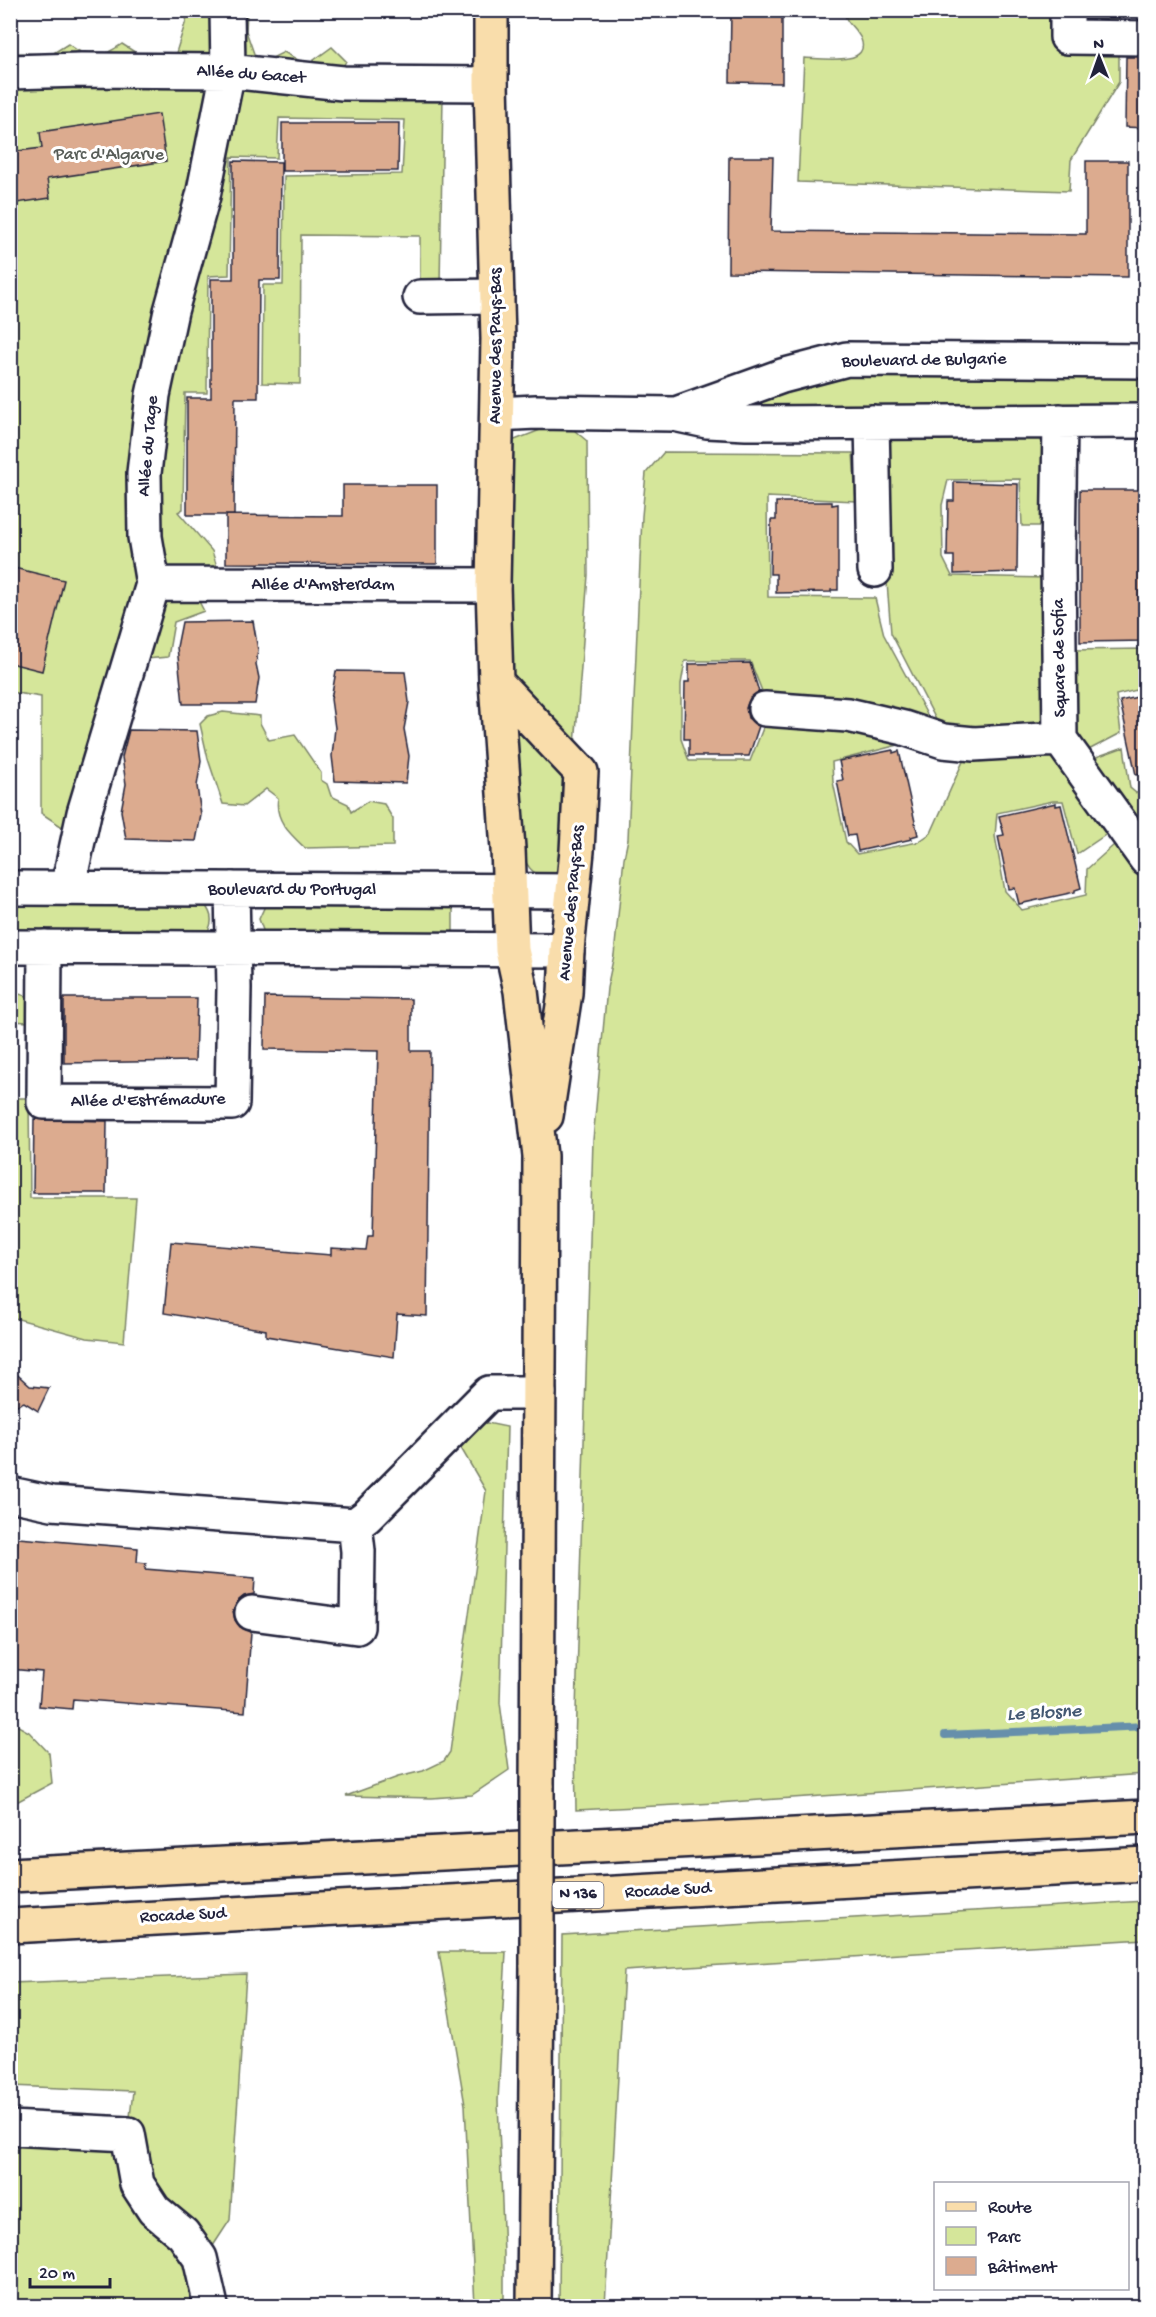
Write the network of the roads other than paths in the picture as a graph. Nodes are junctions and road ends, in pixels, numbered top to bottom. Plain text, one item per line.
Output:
1 (227, 10) edge
2 (491, 10) edge
3 (1067, 24) edge
4 (1146, 38) edge
5 (228, 71) junction
6 (10, 72) edge
7 (491, 84) junction
8 (497, 296) junction
9 (420, 297) dead end
10 (1146, 361) edge
11 (497, 414) junction
12 (674, 414) junction
13 (1060, 421) junction
14 (1146, 421) edge
15 (872, 422) junction
16 (875, 570) dead end
17 (153, 584) junction
18 (493, 585) junction
19 (496, 682) junction
20 (765, 709) dead end
21 (1060, 739) junction
22 (1146, 859) edge
23 (10, 888) edge
24 (65, 888) junction
25 (232, 889) junction
26 (511, 891) junction
27 (573, 891) junction
28 (10, 947) edge
29 (45, 947) junction
30 (233, 948) junction
31 (512, 950) junction
32 (567, 950) junction
33 (540, 1156) junction
34 (538, 1393) junction
35 (10, 1494) edge
36 (355, 1525) junction
37 (252, 1613) dead end
38 (1146, 1817) edge
39 (1146, 1864) edge
40 (10, 1875) edge
41 (10, 1926) edge
42 (10, 2128) edge
43 (211, 2307) edge
44 (534, 2307) edge

1 - 5 street, Allée du Tage
2 - 7 main road, Avenue des Pays-Bas
3 - 4 street
5 - 6 street, Allée du Gacet
5 - 7 street, Allée du Gacet
5 - 17 street, Allée du Tage
7 - 8 main road, Avenue des Pays-Bas
8 - 9 street
8 - 11 main road, Avenue des Pays-Bas
10 - 12 street, Boulevard de Bulgarie
11 - 12 street, Boulevard de Bulgarie
11 - 18 main road, Avenue des Pays-Bas
12 - 15 street, Boulevard de Bulgarie
13 - 14 street, Boulevard de Bulgarie
13 - 15 street, Boulevard de Bulgarie
13 - 21 street, Square de Sofia
15 - 16 street
17 - 18 street, Allée d'Amsterdam
17 - 24 street, Allée du Tage
18 - 19 main road, Avenue des Pays-Bas
19 - 26 main road, Avenue des Pays-Bas
19 - 27 main road, Avenue des Pays-Bas
20 - 21 street, Square de Sofia
21 - 22 street
23 - 24 street, Boulevard du Portugal
24 - 25 street, Boulevard du Portugal
25 - 26 street, Boulevard du Portugal
25 - 30 street, Allée d'Estrémadure
26 - 27 street, Boulevard du Portugal
26 - 31 main road, Avenue des Pays-Bas
27 - 32 main road, Avenue des Pays-Bas
28 - 29 street
29 - 30 street
29 - 30 street, Allée d'Estrémadure
30 - 31 street
31 - 32 street
31 - 33 main road, Avenue des Pays-Bas
32 - 33 main road, Avenue des Pays-Bas
33 - 34 main road, Avenue des Pays-Bas
34 - 36 street
34 - 44 main road, Avenue des Pays-Bas, bridge
35 - 36 street
36 - 37 street
38 - 40 main road
39 - 41 main road, Rocade Sud / N 136
42 - 43 street

